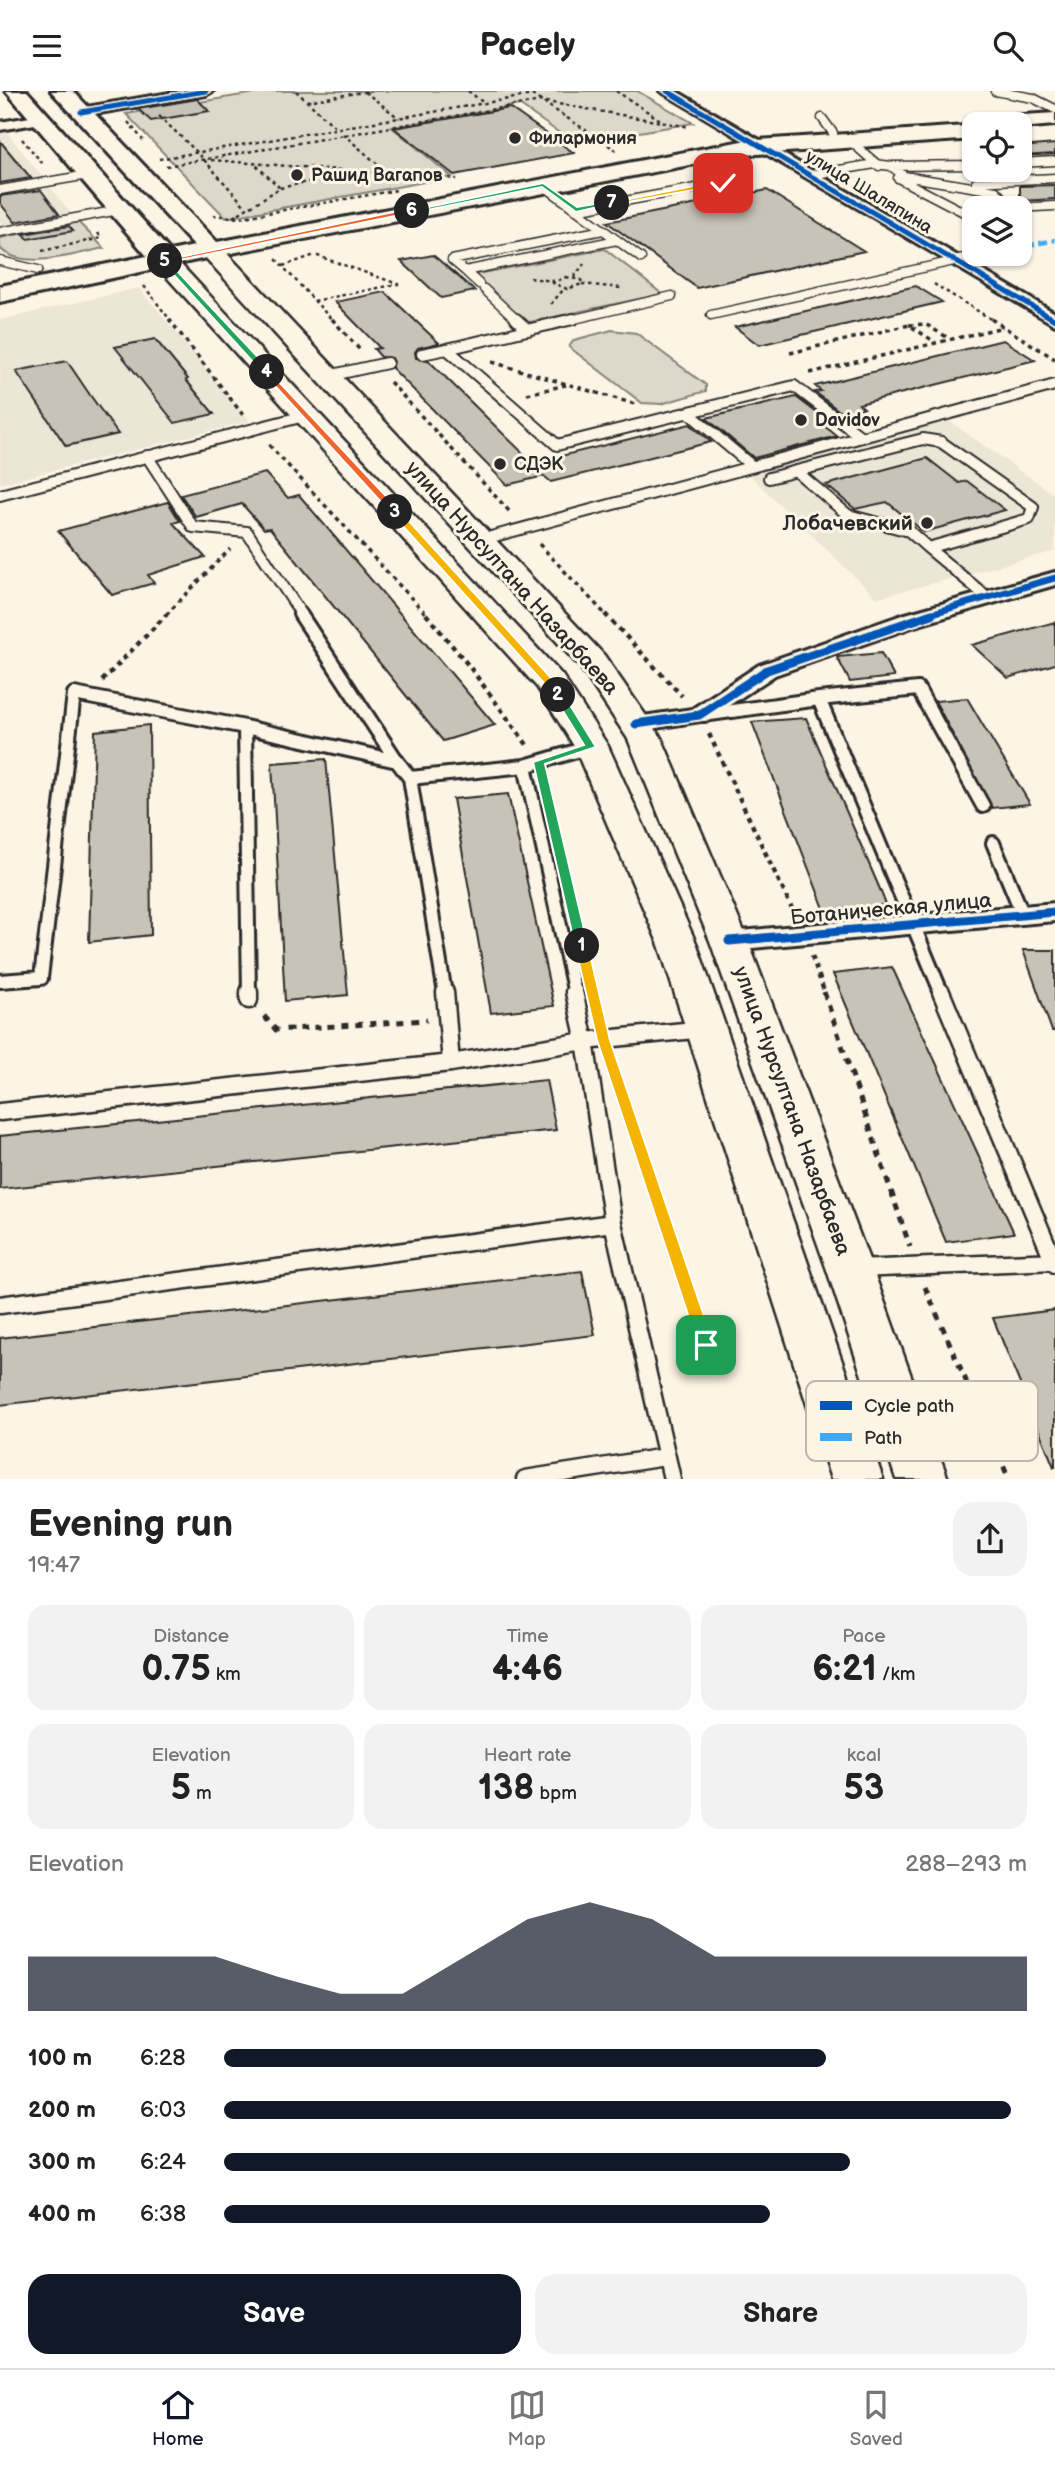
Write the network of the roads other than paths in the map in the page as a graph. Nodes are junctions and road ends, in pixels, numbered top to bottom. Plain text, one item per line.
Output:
1 (16, 91) edge
2 (61, 91) edge
3 (206, 91) edge
4 (667, 91) edge
5 (995, 91) edge
6 (1055, 109) edge
7 (81, 112) junction
8 (42, 119) junction
9 (1055, 119) edge
10 (1032, 120) edge
11 (962, 125) edge
12 (0, 126) edge
13 (1055, 127) edge
14 (1032, 129) edge
15 (835, 130) junction
16 (962, 132) edge
17 (753, 142) junction
18 (1055, 161) edge
19 (1032, 162) edge
20 (875, 164) junction
21 (962, 165) edge
22 (891, 166) junction
23 (88, 175) junction
24 (810, 175) junction
25 (1055, 178) edge
26 (723, 183) dead end
27 (543, 185) junction
28 (982, 187) junction
29 (0, 190) edge
30 (1000, 196) edge
31 (1055, 206) edge
32 (1032, 207) edge
33 (119, 209) junction
34 (576, 210) junction
35 (962, 211) edge
36 (603, 230) junction
37 (0, 232) edge
38 (617, 240) junction
39 (205, 244) junction
40 (157, 253) junction
41 (640, 258) dead end
42 (962, 258) edge
43 (954, 260) junction
44 (0, 261) edge
45 (38, 261) junction
46 (465, 271) junction
47 (0, 278) edge
48 (481, 286) joint
49 (0, 293) edge
50 (672, 296) dead end
51 (711, 315) dead end
52 (1055, 320) edge
53 (528, 330) junction
54 (447, 349) junction
55 (422, 355) dead end
56 (387, 363) dead end
57 (328, 376) junction
58 (1055, 385) edge
59 (689, 413) junction
60 (308, 415) junction
61 (860, 436) junction
62 (147, 456) junction
63 (752, 466) junction
64 (796, 471) junction
65 (769, 478) dead end
66 (0, 495) edge
67 (480, 540) junction
68 (929, 548) junction
69 (1055, 578) edge
70 (987, 597) junction
71 (819, 699) junction
72 (699, 715) junction
73 (636, 724) junction
74 (245, 727) junction
75 (591, 747) junction
76 (397, 761) junction
77 (524, 766) junction
78 (410, 778) junction
79 (982, 806) dead end
80 (993, 843) dead end
81 (1055, 912) edge
82 (1023, 915) junction
83 (912, 924) junction
84 (729, 941) junction
85 (0, 981) edge
86 (249, 1000) road end
87 (707, 1029) junction
88 (585, 1041) junction
89 (451, 1063) junction
90 (0, 1112) edge
91 (613, 1223) junction
92 (1055, 1262) edge
93 (850, 1269) junction
94 (0, 1305) edge
95 (825, 1381) edge
96 (888, 1381) edge
97 (665, 1457) junction
98 (852, 1461) edge
99 (916, 1461) edge
100 (525, 1479) edge
101 (672, 1479) edge
102 (858, 1479) edge
103 (922, 1479) edge

1 - 8 main road, улица Нурсултана Назарбаева
2 - 7 main road, улица Нурсултана Назарбаева
3 - 7 street
4 - 17 street, улица Шаляпина
5 - 6 lane
7 - 39 main road, улица Нурсултана Назарбаева
8 - 12 street
8 - 23 main road, улица Нурсултана Назарбаева
9 - 10 main road
11 - 15 main road
13 - 14 main road
15 - 16 main road
15 - 17 main road
15 - 20 lane
17 - 24 street, улица Шаляпина
17 - 27 main road
17 - 39 main road
18 - 19 lane
20 - 22 lane
20 - 24 lane
20 - 35 lane
21 - 22 lane
22 - 28 lane
23 - 29 lane
23 - 33 main road, улица Нурсултана Назарбаева
24 - 43 street, улица Шаляпина
25 - 28 lane
26 - 34 lane
27 - 34 lane
27 - 39 main road
28 - 30 lane
31 - 32 lane
33 - 37 lane
33 - 40 main road, улица Нурсултана Назарбаева
34 - 36 lane
36 - 38 lane
36 - 46 lane
38 - 41 lane
38 - 46 lane
39 - 40 main road
39 - 57 main road, улица Нурсултана Назарбаева
40 - 45 main road
40 - 49 main road
40 - 60 main road, улица Нурсултана Назарбаева
42 - 43 lane
43 - 51 lane
43 - 52 street, улица Шаляпина
44 - 45 lane
45 - 47 main road
46 - 48 lane
48 - 53 lane
50 - 53 lane
53 - 54 lane
54 - 55 lane
54 - 59 lane
56 - 57 lane
57 - 67 main road, улица Нурсултана Назарбаева
58 - 61 lane
59 - 61 lane
59 - 63 lane
60 - 62 lane
60 - 75 main road, улица Нурсултана Назарбаева
61 - 63 lane
62 - 66 lane
62 - 76 lane
63 - 67 lane
64 - 65 lane
64 - 68 lane
64 - 68 lane
67 - 73 main road, улица Нурсултана Назарбаева
68 - 70 lane
69 - 70 street
70 - 72 street
71 - 72 lane
71 - 79 lane
71 - 83 lane
72 - 73 street
73 - 84 main road, улица Нурсултана Назарбаева
74 - 76 lane
74 - 85 lane
74 - 86 lane
75 - 77 lane
75 - 87 main road, улица Нурсултана Назарбаева
76 - 78 lane
77 - 78 lane
77 - 88 lane
78 - 89 lane
80 - 82 lane
81 - 82 street, Ботаническая улица
82 - 83 street, Ботаническая улица
83 - 84 street, Ботаническая улица
83 - 92 lane
84 - 93 main road, улица Нурсултана Назарбаева
87 - 88 lane
87 - 95 main road, улица Нурсултана Назарбаева
88 - 89 lane
88 - 91 lane
89 - 90 lane
91 - 94 lane
91 - 97 lane
92 - 93 lane
93 - 96 main road, улица Нурсултана Назарбаева
97 - 100 lane
97 - 101 lane
98 - 102 main road, улица Нурсултана Назарбаева
99 - 103 main road, улица Нурсултана Назарбаева

